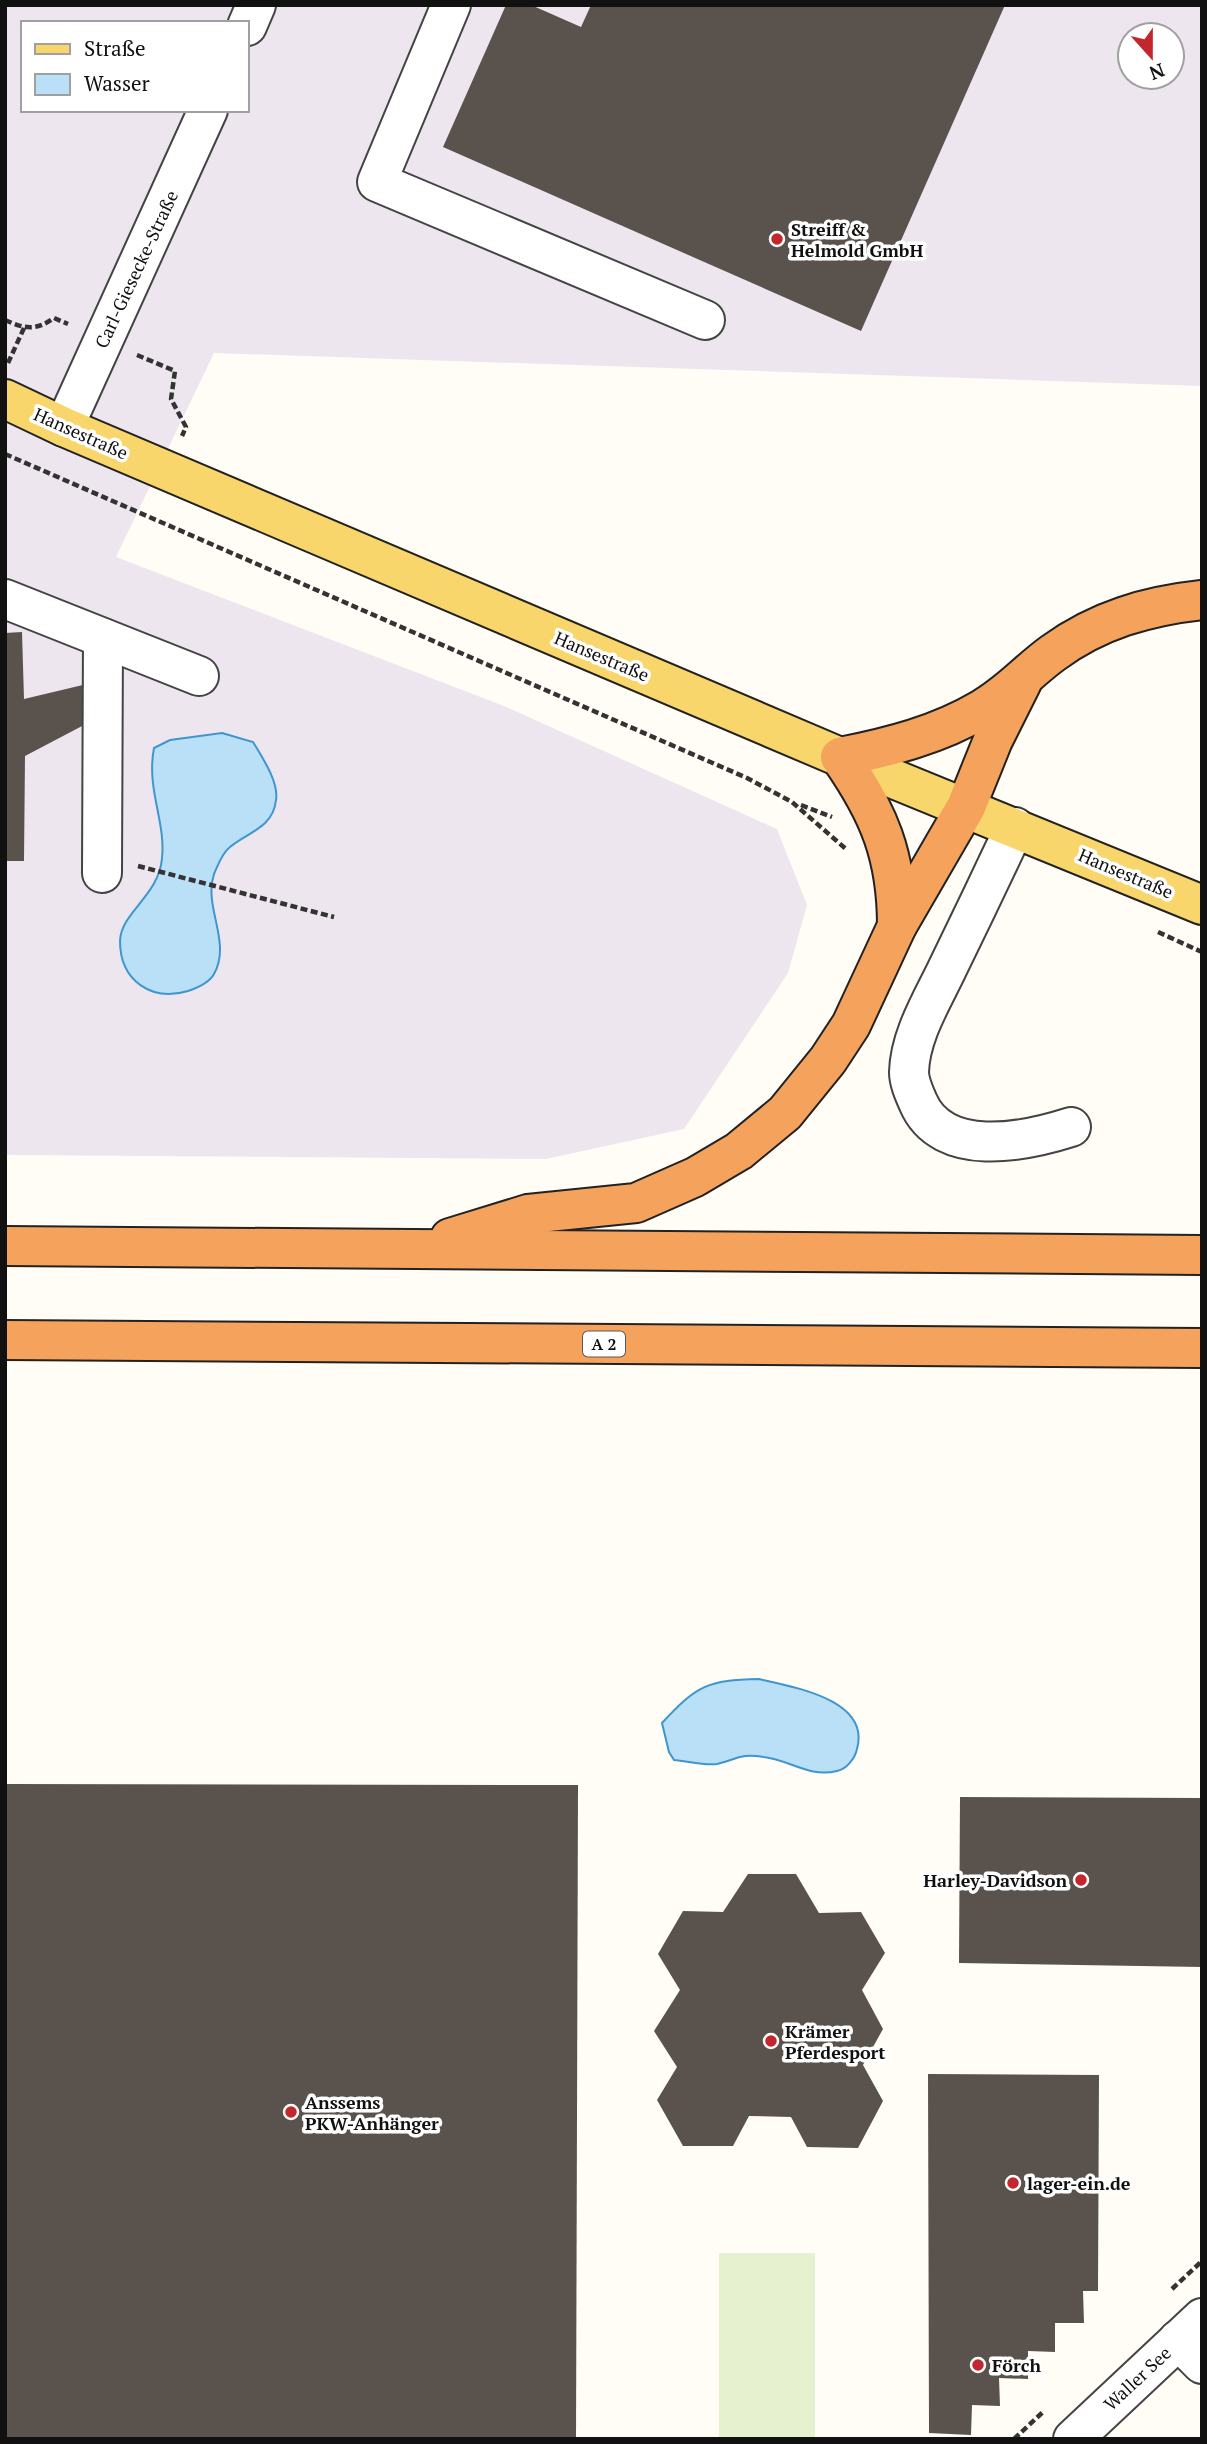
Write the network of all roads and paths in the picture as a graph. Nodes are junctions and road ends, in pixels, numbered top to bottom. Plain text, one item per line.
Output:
1 (256, 5) edge
2 (450, 5) edge
3 (248, 24) edge
4 (207, 112) edge
5 (705, 320) dead end
6 (24, 328) dead end
7 (5, 369) edge
8 (5, 399) edge
9 (64, 427) junction
10 (5, 454) edge
11 (5, 599) edge
12 (1202, 600) edge
13 (103, 638) junction
14 (199, 676) dead end
15 (1023, 682) junction
16 (841, 757) junction
17 (792, 802) junction
18 (966, 807) junction
19 (835, 818) dead end
20 (1015, 827) junction
21 (887, 840) junction
22 (148, 868) dead end
23 (102, 873) dead end
24 (1202, 905) edge
25 (334, 917) dead end
26 (897, 926) junction
27 (1149, 928) dead end
28 (1202, 951) edge
29 (1071, 1127) dead end
30 (5, 1247) edge
31 (415, 1249) junction
32 (1202, 1255) edge
33 (5, 1340) edge
34 (1202, 1348) edge
35 (1194, 2341) edge
36 (1073, 2439) edge

1 - 3 street
2 - 5 street
4 - 9 street, Carl-Giesecke-Straße
6 - 7 path
8 - 9 main road, Hansestraße
9 - 16 main road, Hansestraße
10 - 17 path
11 - 13 street
12 - 15 highway
13 - 14 street
13 - 23 street
15 - 16 highway
15 - 18 highway
16 - 18 main road, Hansestraße
16 - 21 highway
17 - 19 path
17 - 21 path
18 - 20 main road, Hansestraße
18 - 26 highway
20 - 24 main road, Hansestraße
20 - 29 street
21 - 26 highway
22 - 25 path
26 - 31 highway
27 - 28 path
30 - 31 highway
31 - 32 highway
33 - 34 highway, A 2
35 - 36 street, Waller See

